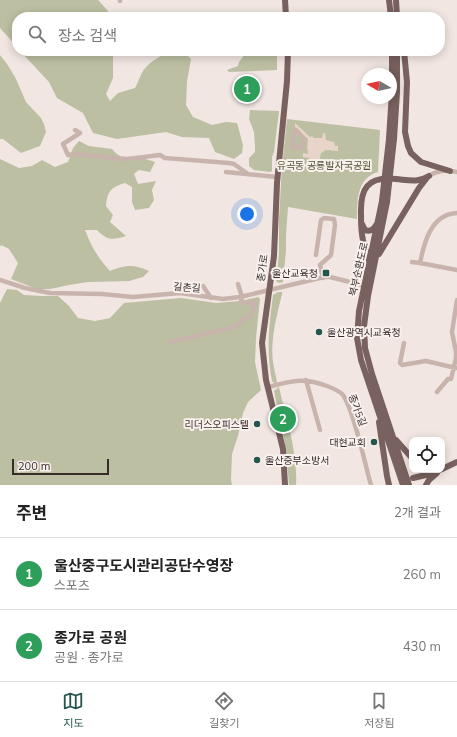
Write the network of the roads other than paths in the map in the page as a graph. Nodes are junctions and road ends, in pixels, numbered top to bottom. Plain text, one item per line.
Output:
1 (286, 0) edge
2 (389, 0) edge
3 (396, 0) edge
4 (286, 12) edge
5 (390, 12) edge
6 (397, 12) edge
7 (288, 56) edge
8 (392, 56) edge
9 (397, 56) edge
10 (404, 56) edge
11 (75, 130) dead end
12 (392, 139) junction
13 (450, 171) junction
14 (226, 172) dead end
15 (457, 172) edge
16 (248, 174) junction
17 (428, 176) junction
18 (277, 177) junction
19 (385, 201) junction
20 (457, 213) edge
21 (378, 222) junction
22 (361, 223) junction
23 (316, 255) dead end
24 (412, 262) dead end
25 (420, 263) junction
26 (375, 264) junction
27 (368, 268) junction
28 (457, 270) edge
29 (323, 278) junction
30 (0, 280) edge
31 (238, 284) dead end
32 (203, 286) dead end
33 (367, 286) junction
34 (269, 290) junction
35 (242, 297) junction
36 (211, 298) junction
37 (457, 300) edge
38 (455, 319) edge
39 (170, 342) dead end
40 (404, 343) dead end
41 (456, 368) edge
42 (451, 379) junction
43 (457, 379) edge
44 (306, 380) junction
45 (268, 387) junction
46 (437, 392) dead end
47 (376, 405) junction
48 (320, 430) dead end
49 (392, 433) junction
50 (409, 455) edge
51 (455, 464) edge
52 (445, 466) edge
53 (445, 468) edge
54 (433, 473) edge
55 (437, 473) edge
56 (413, 478) dead end
57 (396, 480) dead end
58 (389, 484) edge
59 (285, 485) edge
60 (371, 485) edge
61 (403, 485) edge
62 (409, 485) edge
63 (426, 485) edge

1 - 4 main road
2 - 5 main road
3 - 6 main road
7 - 18 main road, 종가로
8 - 12 main road, 북부순환도로
9 - 12 main road, 북부순환도로
10 - 13 main road
11 - 16 street
12 - 19 main road, 북부순환도로, bridge
13 - 15 street
13 - 17 street
14 - 16 street
16 - 18 street
17 - 22 main road
17 - 26 main road
18 - 34 main road, 종가로
19 - 21 main road, 북부순환도로
19 - 26 main road, 북부순환도로
20 - 25 street
21 - 22 main road
21 - 27 main road, 북부순환도로
22 - 27 main road
23 - 29 street
24 - 25 street
25 - 28 street
26 - 33 main road, 북부순환도로
27 - 33 main road, 북부순환도로
29 - 33 street, 길촌길
29 - 34 street, 길촌길
30 - 36 street, 길촌길
31 - 35 street
32 - 36 street
33 - 47 main road, 북부순환도로
33 - 49 main road, 북부순환도로
34 - 35 street, 길촌길
34 - 45 main road, 종가로
35 - 36 street, 길촌길
35 - 39 street
37 - 38 street
38 - 41 street
40 - 41 street
41 - 42 street
42 - 43 street
42 - 46 street
44 - 45 street, 종가5길
44 - 48 street
44 - 60 street, 종가5길
45 - 59 main road, 종가로
47 - 58 main road
47 - 61 main road, 북부순환도로
49 - 50 main road
49 - 62 main road, 북부순환도로
51 - 52 main road
51 - 53 main road
54 - 56 main road
55 - 63 main road
57 - 58 main road

